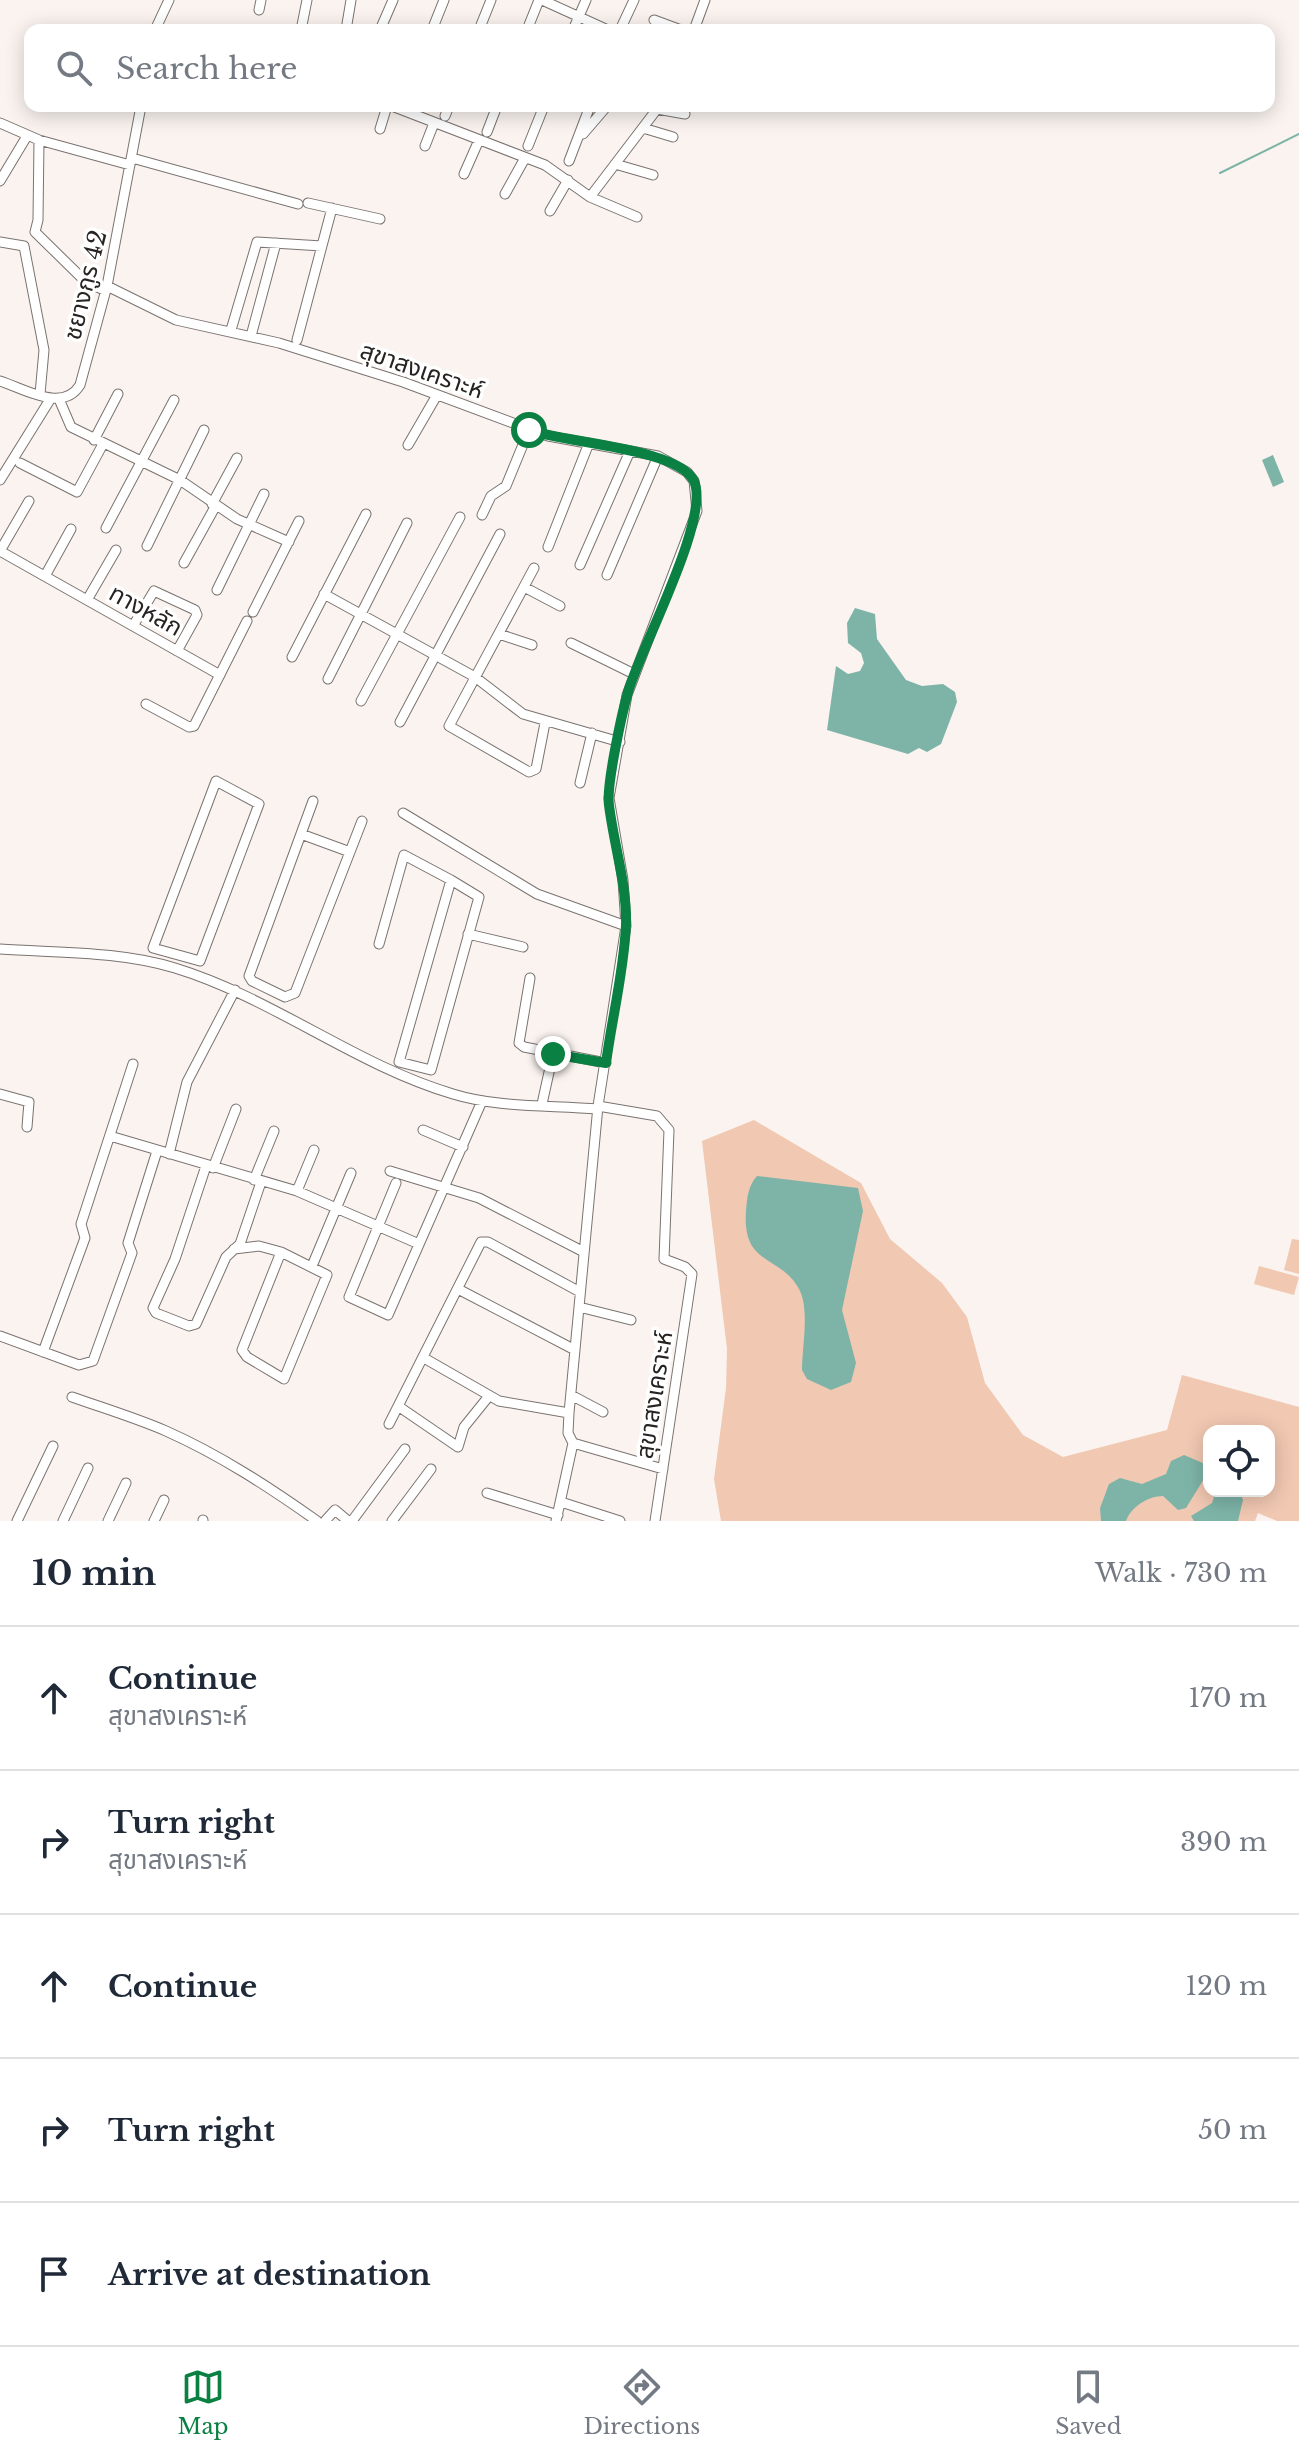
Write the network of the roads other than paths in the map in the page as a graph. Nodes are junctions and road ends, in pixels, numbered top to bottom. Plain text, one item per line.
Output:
1 (169, 0) edge
2 (307, 0) edge
3 (351, 0) edge
4 (393, 0) edge
5 (444, 0) edge
6 (491, 0) edge
7 (540, 0) edge
8 (586, 0) edge
9 (634, 0) edge
10 (705, 0) edge
11 (578, 16) junction
12 (654, 20) dead end
13 (158, 24) edge
14 (302, 24) edge
15 (347, 24) edge
16 (383, 24) edge
17 (434, 24) edge
18 (481, 24) edge
19 (530, 24) edge
20 (575, 24) edge
21 (595, 24) edge
22 (623, 24) edge
23 (665, 24) edge
24 (696, 24) edge
25 (140, 112) edge
26 (387, 112) edge
27 (418, 112) edge
28 (495, 112) edge
29 (542, 112) edge
30 (588, 112) edge
31 (602, 112) edge
32 (655, 112) edge
33 (674, 112) edge
34 (685, 114) dead end
35 (0, 123) edge
36 (434, 123) junction
37 (643, 128) junction
38 (380, 129) dead end
39 (487, 132) dead end
40 (27, 136) junction
41 (673, 137) dead end
42 (39, 140) junction
43 (479, 140) junction
44 (577, 142) junction
45 (425, 146) dead end
46 (528, 146) dead end
47 (525, 158) junction
48 (569, 161) dead end
49 (131, 162) junction
50 (615, 164) junction
51 (464, 174) dead end
52 (653, 175) dead end
53 (568, 180) junction
54 (0, 181) edge
55 (505, 194) dead end
56 (590, 197) junction
57 (332, 208) junction
58 (550, 211) dead end
59 (637, 217) dead end
60 (380, 219) dead end
61 (0, 242) edge
62 (276, 243) junction
63 (322, 246) junction
64 (106, 289) junction
65 (238, 306) junction
66 (257, 312) junction
67 (231, 330) junction
68 (251, 336) junction
69 (297, 340) dead end
70 (0, 381) edge
71 (40, 394) junction
72 (118, 394) dead end
73 (437, 395) junction
74 (55, 399) junction
75 (174, 400) dead end
76 (204, 430) dead end
77 (529, 430) junction
78 (98, 442) junction
79 (589, 443) junction
80 (408, 445) dead end
81 (630, 451) junction
82 (658, 456) junction
83 (237, 458) dead end
84 (141, 460) junction
85 (20, 463) dead end
86 (0, 480) edge
87 (180, 480) junction
88 (264, 494) dead end
89 (29, 501) dead end
90 (214, 506) junction
91 (366, 514) dead end
92 (482, 515) dead end
93 (460, 517) dead end
94 (299, 521) dead end
95 (407, 523) dead end
96 (251, 524) junction
97 (106, 528) dead end
98 (71, 529) dead end
99 (500, 534) dead end
100 (289, 542) junction
101 (147, 546) dead end
102 (548, 547) dead end
103 (116, 550) dead end
104 (0, 551) edge
105 (184, 563) dead end
106 (580, 565) dead end
107 (534, 568) dead end
108 (607, 575) dead end
109 (45, 576) junction
110 (524, 587) junction
111 (217, 590) dead end
112 (324, 594) junction
113 (87, 600) junction
114 (560, 606) dead end
115 (359, 614) junction
116 (133, 626) junction
117 (499, 634) junction
118 (397, 635) junction
119 (571, 643) dead end
120 (532, 645) dead end
121 (177, 651) junction
122 (437, 655) junction
123 (292, 657) dead end
124 (634, 674) junction
125 (220, 675) junction
126 (475, 677) junction
127 (328, 679) dead end
128 (361, 701) dead end
129 (146, 704) dead end
130 (400, 722) dead end
131 (545, 723) junction
132 (592, 733) junction
133 (620, 742) junction
134 (580, 783) dead end
135 (313, 801) dead end
136 (403, 813) dead end
137 (362, 821) dead end
138 (301, 834) junction
139 (350, 852) junction
140 (451, 880) junction
141 (626, 926) junction
142 (468, 934) junction
143 (379, 944) dead end
144 (523, 947) dead end
145 (0, 949) edge
146 (177, 954) junction
147 (173, 967) junction
148 (530, 978) dead end
149 (235, 990) junction
150 (273, 991) junction
151 (267, 1006) junction
152 (553, 1054) junction
153 (606, 1063) junction
154 (133, 1064) dead end
155 (418, 1066) junction
156 (415, 1078) junction
157 (0, 1094) edge
158 (482, 1101) junction
159 (542, 1104) junction
160 (598, 1107) junction
161 (236, 1109) dead end
162 (27, 1127) dead end
163 (423, 1130) dead end
164 (274, 1131) dead end
165 (110, 1136) junction
166 (463, 1147) junction
167 (314, 1150) dead end
168 (157, 1151) junction
169 (169, 1154) junction
170 (210, 1167) junction
171 (390, 1171) dead end
172 (351, 1173) dead end
173 (258, 1181) junction
174 (396, 1183) dead end
175 (446, 1189) junction
176 (297, 1191) junction
177 (336, 1207) junction
178 (378, 1226) junction
179 (419, 1244) junction
180 (234, 1249) junction
181 (582, 1251) junction
182 (281, 1252) junction
183 (312, 1266) junction
184 (458, 1289) junction
185 (580, 1292) junction
186 (579, 1307) junction
187 (631, 1320) dead end
188 (0, 1336) edge
189 (575, 1350) junction
190 (43, 1352) junction
191 (424, 1358) junction
192 (571, 1395) junction
193 (489, 1396) junction
194 (72, 1397) dead end
195 (398, 1406) junction
196 (603, 1412) dead end
197 (569, 1413) junction
198 (389, 1424) dead end
199 (573, 1443) junction
200 (53, 1446) dead end
201 (405, 1449) dead end
202 (88, 1468) dead end
203 (431, 1469) dead end
204 (663, 1469) junction
205 (126, 1483) dead end
206 (487, 1493) dead end
207 (164, 1500) dead end
208 (561, 1502) junction
209 (557, 1518) edge
210 (17, 1521) edge
211 (63, 1521) edge
212 (108, 1521) edge
213 (154, 1521) edge
214 (316, 1521) edge
215 (325, 1521) edge
216 (350, 1521) edge
217 (392, 1521) edge
218 (620, 1521) edge
219 (655, 1521) edge

1 - 13 street
2 - 14 street
3 - 15 street
4 - 16 street
5 - 17 street
6 - 18 street
7 - 11 street
7 - 19 street
8 - 11 street
9 - 22 street
10 - 24 street
11 - 20 street
11 - 21 street
12 - 23 street
25 - 49 street, ชยางกูร 42
26 - 38 street
27 - 36 street
28 - 39 street
29 - 46 street
30 - 44 street
31 - 44 street
32 - 37 street
33 - 34 street
35 - 40 street
36 - 43 street
36 - 45 street
37 - 41 street
37 - 50 street
40 - 42 street
40 - 54 street
42 - 49 street
42 - 64 street, สุขาสงเคราะห์
43 - 47 street
43 - 51 street
44 - 48 street
47 - 53 street
47 - 55 street
49 - 57 street
49 - 64 street, ชยางกูร 42
50 - 52 street
50 - 56 street
53 - 56 street
53 - 58 street
56 - 59 street
57 - 60 street
57 - 63 street
61 - 71 street
62 - 63 street
62 - 65 street
62 - 66 street
63 - 69 street
64 - 67 street, สุขาสงเคราะห์
64 - 74 street, ชยางกูร 42
65 - 66 street
65 - 67 street
66 - 68 street
67 - 68 street, สุขาสงเคราะห์
68 - 73 street, สุขาสงเคราะห์
70 - 71 street
71 - 74 street
72 - 78 street
73 - 77 street, สุขาสงเคราะห์
73 - 80 street
74 - 78 street
74 - 86 street, ชยางกูร 42
75 - 84 street
76 - 87 street
77 - 79 street, สุขาสงเคราะห์
77 - 92 street
78 - 84 street
78 - 85 street
79 - 81 street, สุขาสงเคราะห์
79 - 102 street
81 - 82 street, สุขาสงเคราะห์
81 - 106 street
82 - 108 street
82 - 124 street, สุขาสงเคราะห์
83 - 90 street
84 - 87 street
84 - 97 street
87 - 90 street
87 - 101 street
88 - 96 street
89 - 104 street
90 - 96 street
90 - 105 street
91 - 112 street
93 - 118 street
94 - 100 street
95 - 115 street
96 - 100 street
96 - 111 street
98 - 109 street
99 - 122 street
100 - 125 street
103 - 113 street
104 - 109 street, ทางหลัก
107 - 110 street
109 - 113 street, ทางหลัก
110 - 114 street
110 - 117 street
112 - 115 street
112 - 123 street
113 - 116 street, ทางหลัก
115 - 118 street
115 - 127 street
116 - 121 street, ทางหลัก
116 - 121 street
117 - 120 street
117 - 126 street
118 - 122 street
118 - 128 street
119 - 124 street
121 - 125 street, ทางหลัก
122 - 126 street
122 - 130 street
124 - 133 street, สุขาสงเคราะห์
125 - 129 street
126 - 131 street
126 - 131 street
131 - 132 street
132 - 133 street
132 - 134 street
133 - 141 street, สุขาสงเคราะห์
135 - 138 street
136 - 141 street
137 - 139 street
138 - 139 street
138 - 150 street
139 - 150 street
140 - 142 street
140 - 143 street
140 - 155 street
141 - 153 street, สุขาสงเคราะห์
142 - 144 street
142 - 155 street
145 - 147 street
146 - 146 street
146 - 147 street
147 - 149 street
148 - 152 street
149 - 151 street
149 - 169 street
150 - 151 street
151 - 156 street
152 - 153 street
152 - 159 street
153 - 160 street, สุขาสงเคราะห์
154 - 165 street
155 - 156 street
156 - 158 street
157 - 162 street
158 - 159 street
158 - 166 street
159 - 160 street
160 - 181 street, สุขาสงเคราะห์
160 - 204 street, สุขาสงเคราะห์
161 - 170 street
163 - 166 street
164 - 173 street
165 - 168 street
165 - 190 street
166 - 175 street
167 - 176 street
168 - 169 street
168 - 190 street
169 - 170 street
170 - 173 street
170 - 180 street
171 - 175 street
172 - 177 street
173 - 176 street
173 - 180 street
174 - 178 street
175 - 179 street
175 - 181 street
176 - 177 street
177 - 178 street
177 - 183 street
178 - 179 street
178 - 179 street
180 - 182 street
181 - 185 street, สุขาสงเคราะห์
182 - 183 street
182 - 183 street
184 - 185 street
184 - 189 street
184 - 191 street
185 - 186 street, สุขาสงเคราะห์
186 - 187 street
186 - 189 street, สุขาสงเคราะห์
188 - 190 street
189 - 192 street, สุขาสงเคราะห์
191 - 193 street
191 - 195 street
192 - 196 street
192 - 197 street, สุขาสงเคราะห์
193 - 195 street
193 - 197 street
194 - 214 street
195 - 198 street
197 - 199 street, สุขาสงเคราะห์
199 - 204 street
199 - 208 street, สุขาสงเคราะห์
200 - 210 street
201 - 216 street
202 - 211 street
203 - 217 street
204 - 219 street, สุขาสงเคราะห์
205 - 212 street
206 - 209 street
207 - 213 street
208 - 209 street, สุขาสงเคราะห์
208 - 218 street
215 - 216 street

